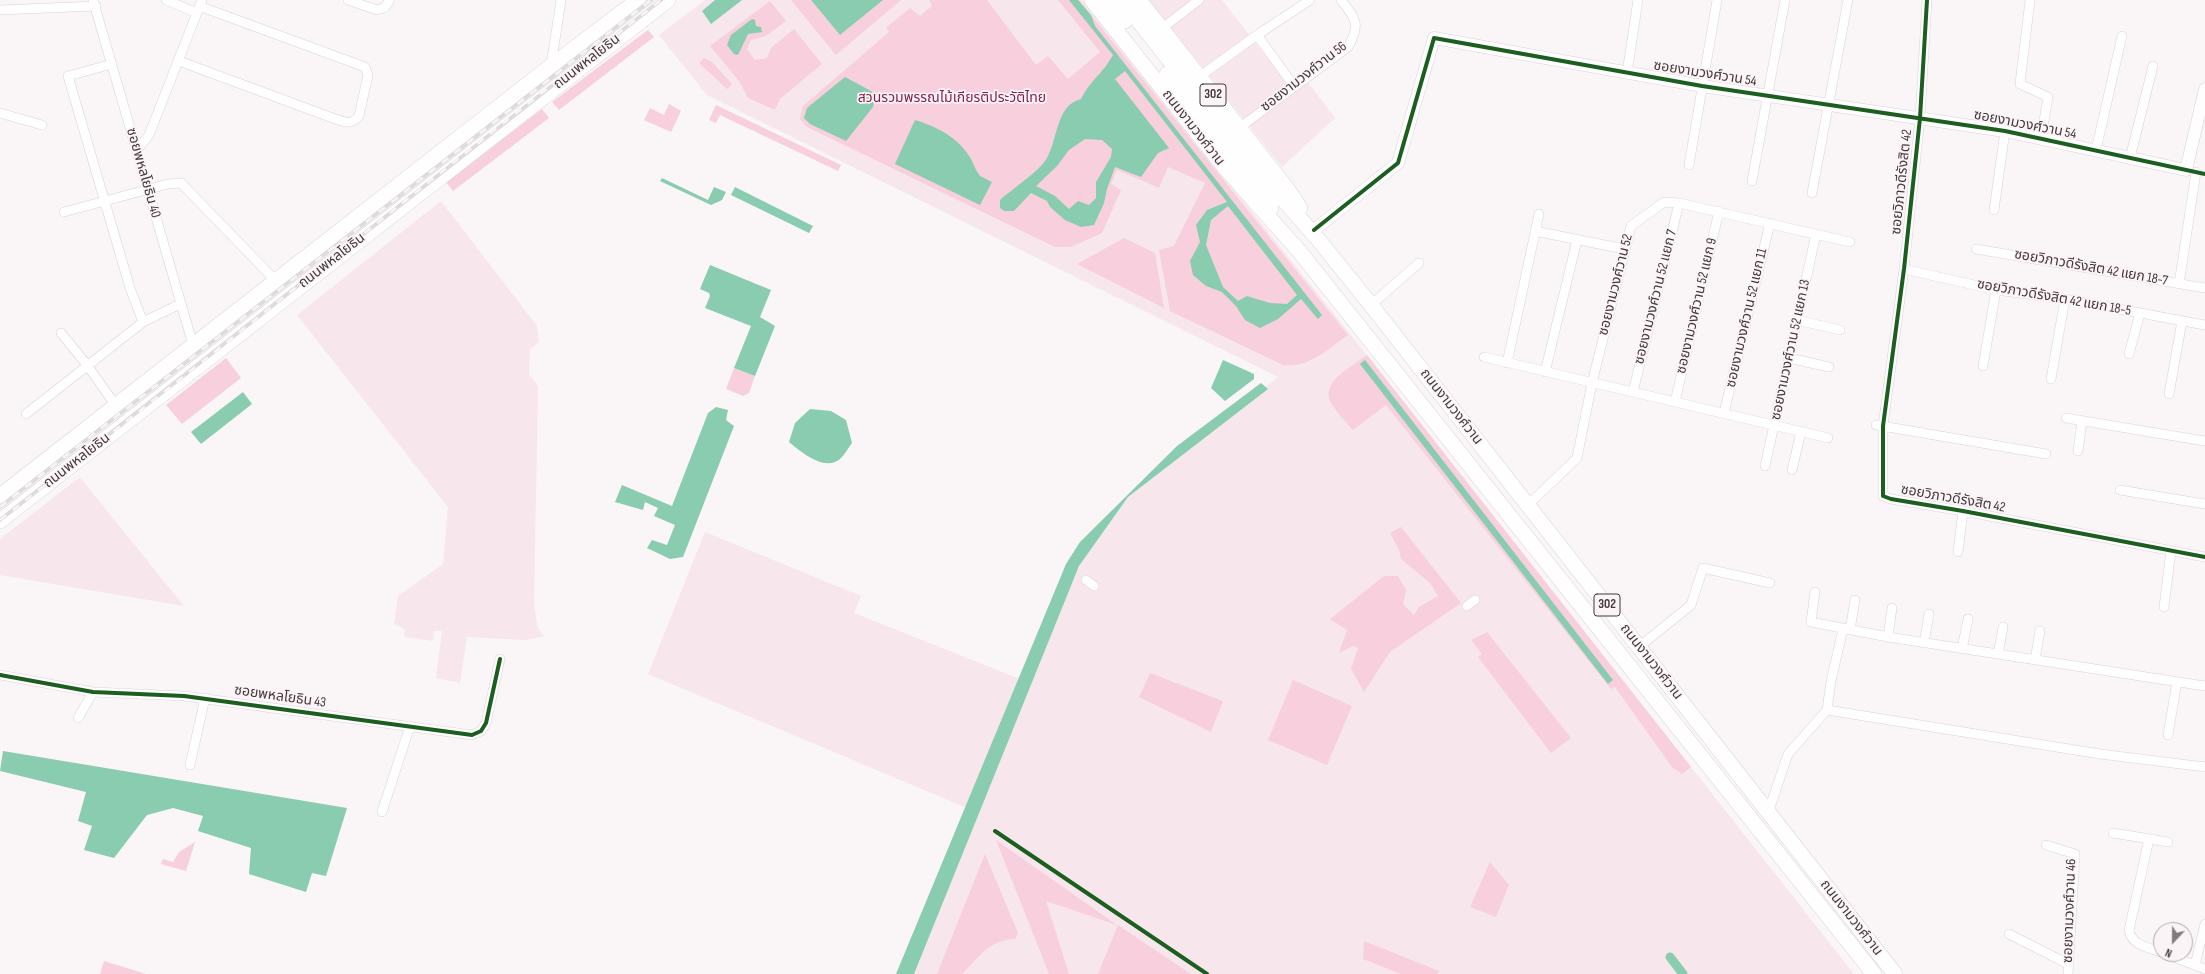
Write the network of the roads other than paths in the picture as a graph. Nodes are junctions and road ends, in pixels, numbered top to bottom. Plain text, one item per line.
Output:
1 (166, 0) edge
2 (348, 0) edge
3 (390, 0) edge
4 (561, 0) edge
5 (638, 0) edge
6 (1092, 0) edge
7 (1108, 0) edge
8 (1122, 0) edge
9 (1139, 0) edge
10 (1199, 0) edge
11 (1310, 0) edge
12 (1341, 0) edge
13 (1638, 0) edge
14 (1717, 0) edge
15 (1785, 0) edge
16 (1848, 0) edge
17 (1927, 0) edge
18 (2030, 0) edge
19 (666, 1) edge
20 (95, 3) edge
21 (199, 6) edge
22 (0, 10) edge
23 (1162, 29) junction
24 (1257, 35) junction
25 (2122, 36) dead end
26 (179, 61) junction
27 (112, 64) junction
28 (551, 66) junction
29 (2153, 66) dead end
30 (1626, 73) junction
31 (1199, 77) junction
32 (1294, 86) junction
33 (1702, 86) junction
34 (2205, 89) edge
35 (1767, 95) junction
36 (1829, 105) junction
37 (0, 113) edge
38 (1920, 118) junction
39 (42, 125) dead end
40 (1239, 128) junction
41 (2006, 131) junction
42 (2041, 138) junction
43 (137, 150) junction
44 (2096, 150) junction
45 (2130, 158) junction
46 (1689, 165) dead end
47 (2196, 172) edge
48 (1752, 181) dead end
49 (147, 189) junction
50 (1812, 193) dead end
51 (104, 200) junction
52 (1679, 202) junction
53 (1994, 210) dead end
54 (1719, 211) junction
55 (64, 212) dead end
56 (1539, 214) dead end
57 (1770, 223) junction
58 (1535, 231) junction
59 (1316, 234) junction
60 (1816, 234) junction
61 (1577, 240) junction
62 (1850, 242) dead end
63 (1976, 249) dead end
64 (1624, 250) junction
65 (1299, 251) junction
66 (1419, 264) dead end
67 (1904, 269) junction
68 (276, 281) junction
69 (2179, 284) junction
70 (2205, 288) edge
71 (1996, 290) junction
72 (2065, 299) junction
73 (180, 304) junction
74 (1371, 305) junction
75 (2140, 313) junction
76 (1797, 320) junction
77 (2182, 321) junction
78 (143, 322) junction
79 (2205, 325) edge
80 (1840, 330) dead end
81 (61, 333) dead end
82 (193, 346) junction
83 (2129, 354) dead end
84 (1484, 357) dead end
85 (1789, 358) junction
86 (1507, 363) junction
87 (87, 365) junction
88 (1983, 366) dead end
89 (1829, 367) dead end
90 (1545, 372) junction
91 (2051, 379) dead end
92 (1592, 383) junction
93 (1633, 392) junction
94 (2169, 394) dead end
95 (1675, 402) junction
96 (116, 406) junction
97 (26, 414) dead end
98 (1724, 414) junction
99 (2066, 418) dead end
100 (2082, 421) junction
101 (1774, 425) junction
102 (1880, 426) junction
103 (1801, 432) junction
104 (1828, 438) dead end
105 (2205, 441) edge
106 (2078, 451) dead end
107 (2046, 454) dead end
108 (1765, 466) dead end
109 (1792, 470) dead end
110 (2120, 490) dead end
111 (2, 492) edge
112 (2205, 504) edge
113 (1528, 505) junction
114 (1963, 511) junction
115 (0, 522) edge
116 (2171, 551) junction
117 (1958, 552) dead end
118 (2205, 557) edge
119 (1086, 580) dead end
120 (1770, 583) dead end
121 (1094, 586) dead end
122 (1815, 592) dead end
123 (1475, 600) dead end
124 (1855, 600) dead end
125 (1467, 606) dead end
126 (2164, 607) dead end
127 (1892, 608) dead end
128 (1929, 614) dead end
129 (1968, 618) dead end
130 (2003, 628) dead end
131 (1847, 630) junction
132 (2040, 631) dead end
133 (1888, 638) junction
134 (1924, 643) junction
135 (1640, 646) junction
136 (1962, 649) junction
137 (1998, 654) junction
138 (500, 659) dead end
139 (2035, 660) junction
140 (0, 676) edge
141 (2177, 682) junction
142 (2205, 686) edge
143 (93, 692) junction
144 (205, 698) junction
145 (1827, 710) junction
146 (78, 718) dead end
147 (410, 726) junction
148 (2168, 735) dead end
149 (190, 765) dead end
150 (2205, 767) edge
151 (382, 812) dead end
152 (1768, 813) junction
153 (2113, 833) dead end
154 (2149, 840) junction
155 (2168, 842) dead end
156 (2046, 845) dead end
157 (2205, 924) edge
158 (2009, 934) dead end
159 (2153, 949) edge
160 (2187, 962) edge
161 (2195, 965) junction
162 (2068, 969) edge
163 (2205, 969) edge
164 (1874, 974) edge
165 (1895, 974) edge

1 - 21 street
2 - 3 street
4 - 28 street
5 - 28 main road, ถนนพหลโยธิน
6 - 65 main road, ถนนงามวงศ์วาน / 302
7 - 65 main road, ถนนงามวงศ์วาน / 302
8 - 59 main road, ถนนงามวงศ์วาน / 302
9 - 23 main road, ถนนงามวงศ์วาน / 302
10 - 23 street
11 - 24 street
12 - 32 street, ซอยงามวงศ์วาน 56
13 - 30 street
14 - 33 street
15 - 35 street
16 - 36 street
17 - 38 street, ซอยวิภาวดีรังสิต 42
18 - 42 street
19 - 115 main road, ถนนพหลโยธิน
20 - 22 street
20 - 27 street, ซอยพหลโยธิน 40
21 - 26 street
21 - 26 street
23 - 31 main road, ถนนงามวงศ์วาน / 302
24 - 31 street
24 - 32 street
25 - 44 street
26 - 43 street
27 - 43 street, ซอยพหลโยธิน 40
27 - 51 street
28 - 68 main road, ถนนพหลโยธิน
29 - 45 street
30 - 33 street, ซอยงามวงศ์วาน 54
30 - 59 street, ซอยงามวงศ์วาน 54
31 - 40 main road, ถนนงามวงศ์วาน / 302
32 - 40 street, ซอยงามวงศ์วาน 56
33 - 35 street, ซอยงามวงศ์วาน 54
33 - 46 street
34 - 47 street
35 - 36 street, ซอยงามวงศ์วาน 54
35 - 48 street
36 - 38 street, ซอยงามวงศ์วาน 54
36 - 50 street
37 - 39 street
38 - 41 street, ซอยงามวงศ์วาน 54
38 - 67 street, ซอยวิภาวดีรังสิต 42
40 - 59 main road, ถนนงามวงศ์วาน / 302
41 - 42 street, ซอยงามวงศ์วาน 54
41 - 53 street
42 - 44 street, ซอยงามวงศ์วาน 54
43 - 49 street, ซอยพหลโยธิน 40
44 - 45 street, ซอยงามวงศ์วาน 54
45 - 47 street, ซอยงามวงศ์วาน 54
47 - 69 street
49 - 51 street
49 - 68 street
49 - 73 street, ซอยพหลโยธิน 40
51 - 55 street
51 - 78 street
52 - 54 street, ซอยงามวงศ์วาน 52
52 - 64 street, ซอยงามวงศ์วาน 52
52 - 93 street, ซอยงามวงศ์วาน 52 แยก 7
54 - 57 street, ซอยงามวงศ์วาน 52
54 - 95 street, ซอยงามวงศ์วาน 52 แยก 9
56 - 58 street
57 - 60 street, ซอยงามวงศ์วาน 52
57 - 98 street, ซอยงามวงศ์วาน 52 แยก 11
58 - 61 street
58 - 86 street
59 - 74 main road, ถนนงามวงศ์วาน / 302
60 - 62 street, ซอยงามวงศ์วาน 52
60 - 76 street, ซอยงามวงศ์วาน 52 แยก 13
61 - 64 street
61 - 90 street
63 - 69 street, ซอยวิภาวดีรังสิต 42 แยก 18-7
64 - 92 street, ซอยงามวงศ์วาน 52
65 - 164 main road, ถนนงามวงศ์วาน / 302
66 - 74 street
67 - 71 street, ซอยวิภาวดีรังสิต 42 แยก 18-5
67 - 102 street, ซอยวิภาวดีรังสิต 42
68 - 82 main road, ถนนพหลโยธิน
69 - 70 street, ซอยวิภาวดีรังสิต 42 แยก 18-7
71 - 72 street, ซอยวิภาวดีรังสิต 42 แยก 18-5
71 - 88 street
72 - 75 street, ซอยวิภาวดีรังสิต 42 แยก 18-5
72 - 91 street
73 - 78 street
73 - 82 street, ซอยพหลโยธิน 40
74 - 113 main road, ถนนงามวงศ์วาน / 302
75 - 77 street, ซอยวิภาวดีรังสิต 42 แยก 18-5
75 - 83 street
76 - 80 street
76 - 85 street, ซอยงามวงศ์วาน 52 แยก 13
77 - 79 street, ซอยวิภาวดีรังสิต 42 แยก 18-5
77 - 94 street
78 - 87 street
81 - 87 street
82 - 96 main road, ถนนพหลโยธิน
84 - 86 street
85 - 89 street
85 - 101 street, ซอยงามวงศ์วาน 52 แยก 13
86 - 90 street
87 - 96 street
87 - 97 street
90 - 92 street
92 - 93 street
92 - 113 street, ซอยงามวงศ์วาน 52
93 - 95 street
95 - 98 street
96 - 111 main road, ถนนพหลโยธิน
98 - 101 street
99 - 100 street
100 - 105 street
100 - 106 street
101 - 103 street
101 - 108 street, ซอยงามวงศ์วาน 52 แยก 13
102 - 107 street
102 - 114 street, ซอยวิภาวดีรังสิต 42
103 - 104 street
103 - 109 street
110 - 112 street
113 - 135 main road, ถนนงามวงศ์วาน / 302
114 - 116 street, ซอยวิภาวดีรังสิต 42
114 - 117 street
116 - 118 street, ซอยวิภาวดีรังสิต 42
116 - 126 street
119 - 121 street
120 - 135 street
122 - 131 street
123 - 125 street
124 - 131 street
127 - 133 street
128 - 134 street
129 - 136 street
130 - 137 street
131 - 133 street
131 - 145 street
132 - 139 street
133 - 134 street
134 - 136 street
135 - 152 main road, ถนนงามวงศ์วาน / 302
136 - 137 street
137 - 139 street
138 - 147 street, ซอยพหลโยธิน 43
139 - 141 street
140 - 143 street, ซอยพหลโยธิน 43
141 - 142 street
141 - 148 street
143 - 144 street, ซอยพหลโยธิน 43
143 - 146 street
144 - 147 street, ซอยพหลโยธิน 43
144 - 149 street
145 - 150 street
145 - 152 street
147 - 151 street
152 - 165 main road, ถนนงามวงศ์วาน / 302
153 - 154 street
154 - 155 street
154 - 159 street
156 - 162 street, ซอยงามวงศ์วาน 46
157 - 161 street
158 - 162 street
160 - 161 street
161 - 163 street

